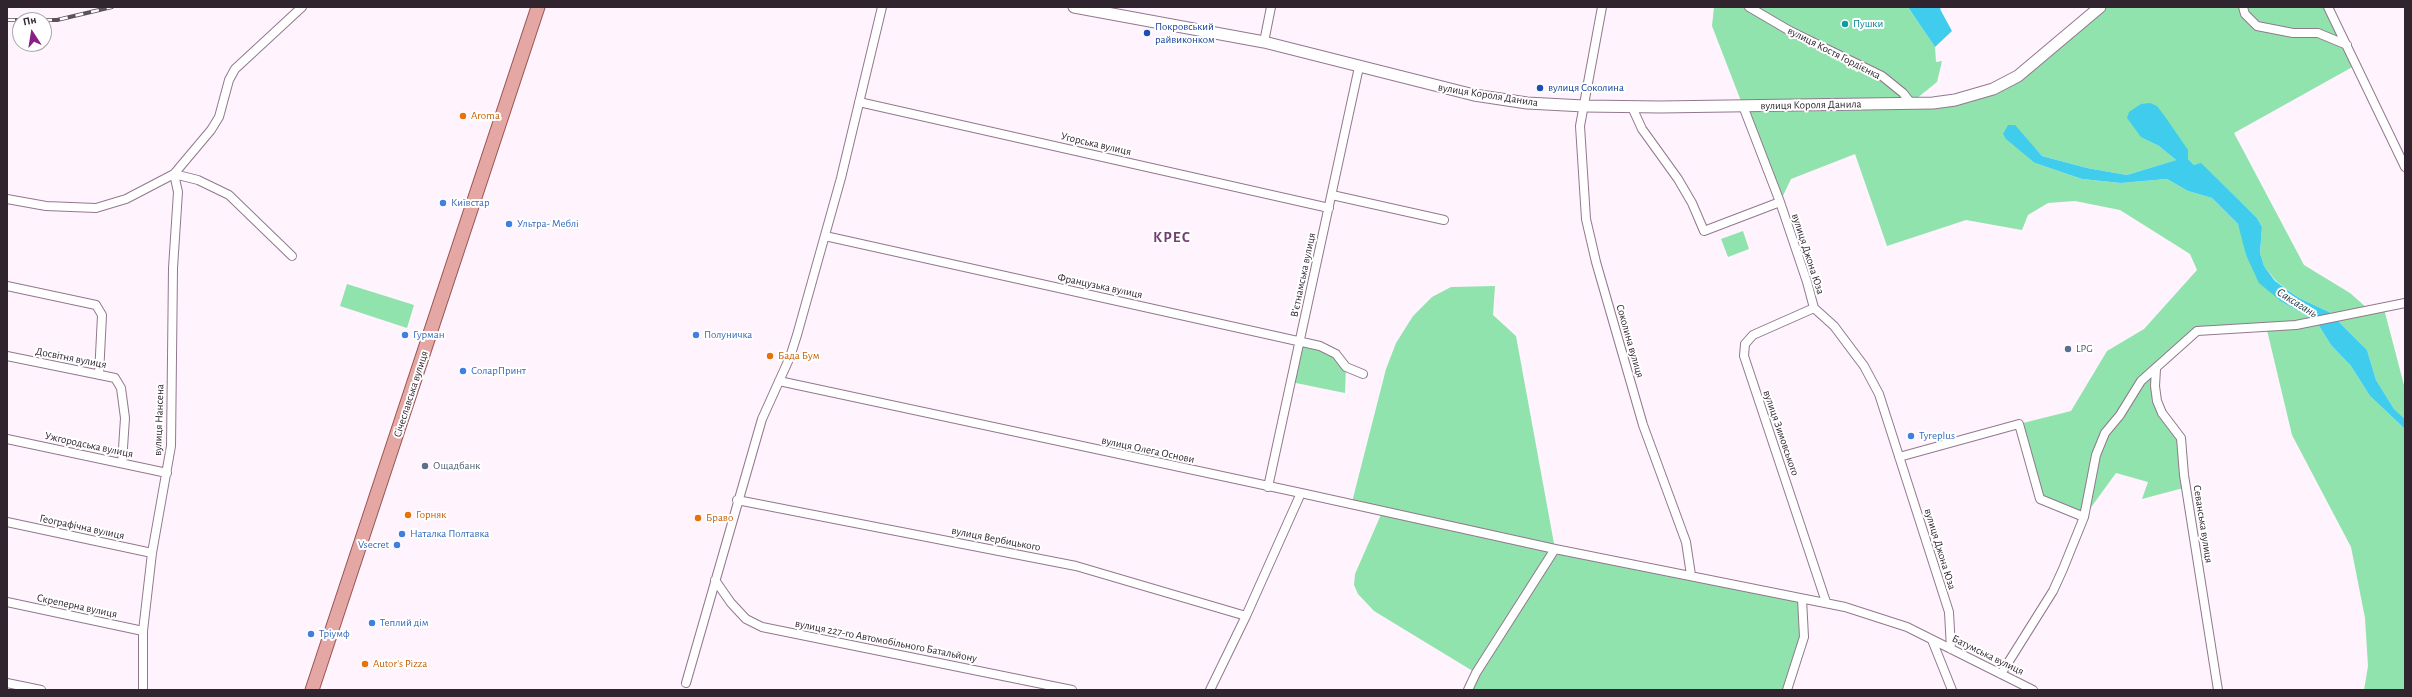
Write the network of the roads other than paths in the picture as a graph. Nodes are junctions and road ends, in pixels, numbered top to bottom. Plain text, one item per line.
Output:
1 (302, 7) edge
2 (538, 7) edge
3 (882, 7) edge
4 (1074, 7) edge
5 (1272, 7) edge
6 (1602, 7) edge
7 (1749, 7) edge
8 (2100, 7) edge
9 (2243, 7) edge
10 (2328, 7) edge
11 (1264, 42) junction
12 (2347, 45) junction
13 (1359, 67) junction
14 (859, 102) junction
15 (1911, 103) junction
16 (1584, 106) junction
17 (1743, 106) junction
18 (1632, 107) junction
19 (2405, 167) edge
20 (174, 174) junction
21 (1332, 195) junction
22 (7, 199) edge
23 (1780, 202) junction
24 (1329, 208) junction
25 (1444, 220) dead end
26 (825, 236) junction
27 (292, 256) dead end
28 (7, 286) edge
29 (2405, 303) edge
30 (1814, 308) junction
31 (1300, 341) junction
32 (7, 356) edge
33 (2156, 369) junction
34 (1363, 374) dead end
35 (100, 375) junction
36 (779, 381) junction
37 (7, 440) edge
38 (1899, 457) junction
39 (122, 463) junction
40 (166, 473) junction
41 (1268, 487) junction
42 (1301, 493) junction
43 (737, 500) junction
44 (2084, 517) junction
45 (7, 522) edge
46 (1555, 549) junction
47 (152, 553) junction
48 (1691, 575) junction
49 (715, 580) junction
50 (1802, 599) junction
51 (7, 602) edge
52 (1826, 602) junction
53 (1246, 616) junction
54 (143, 631) junction
55 (1932, 640) junction
56 (1951, 649) junction
57 (2002, 674) junction
58 (7, 683) edge
59 (686, 683) dead end
60 (41, 690) edge
61 (143, 690) edge
62 (312, 690) edge
63 (1072, 690) edge
64 (1210, 690) edge
65 (1468, 690) edge
66 (1787, 690) edge
67 (1952, 690) edge
68 (2034, 690) edge
69 (2218, 690) edge

1 - 20 street
2 - 62 main road, Січеславська вулиця
3 - 14 street
4 - 11 main road, вулиця Короля Данила
5 - 11 street
6 - 16 street, Соколина вулиця
7 - 15 street, вулиця Костя Гордієнка
8 - 15 main road
9 - 12 street
10 - 12 street
11 - 13 main road, вулиця Короля Данила
12 - 19 street
13 - 16 main road, вулиця Короля Данила
13 - 21 street, Вʼєтнамська вулиця
14 - 24 street, Угорська вулиця
14 - 26 street
15 - 17 main road, вулиця Короля Данила
16 - 18 main road, вулиця Короля Данила
16 - 48 street, Соколина вулиця
17 - 18 main road, вулиця Короля Данила
17 - 23 street, вулиця Джона Юза
18 - 23 street
20 - 22 street
20 - 27 street
20 - 40 street, вулиця Нансена
21 - 24 street, Вʼєтнамська вулиця
21 - 25 street
23 - 30 street, вулиця Джона Юза
24 - 31 street, Вʼєтнамська вулиця
26 - 31 street, Французька вулиця
26 - 36 street
28 - 35 street
29 - 33 street
30 - 38 street, вулиця Джона Юза
30 - 52 street, вулиця Зимовського
31 - 34 street, Французька вулиця
31 - 41 street, Вʼєтнамська вулиця
32 - 35 street, Досвітня вулиця
33 - 44 street
33 - 69 street, Севанська вулиця
35 - 39 street, Досвітня вулиця
36 - 41 street, вулиця Олега Основи
36 - 43 street
37 - 39 street, Ужгородська вулиця
38 - 44 street
38 - 56 street, вулиця Джона Юза
39 - 40 street, Ужгородська вулиця
40 - 47 street, вулиця Нансена
41 - 42 street, вулиця Олега Основи
42 - 46 street, вулиця Олега Основи
42 - 53 street
43 - 49 street
43 - 53 street, вулиця Вербицького
44 - 57 street
45 - 47 street, Географічна вулиця
46 - 48 street, Батумська вулиця
46 - 65 street
47 - 54 street, вулиця Нансена
48 - 50 street, Батумська вулиця
49 - 59 street
49 - 63 street, вулиця 227-го Автомобільного Батальйону
50 - 52 street, Батумська вулиця
50 - 66 street
51 - 54 street, Скреперна вулиця
52 - 55 street, Батумська вулиця
53 - 64 street
54 - 61 street, вулиця Нансена
55 - 56 street, Батумська вулиця
55 - 67 street, Батумська вулиця
56 - 57 street, Батумська вулиця
57 - 68 street, Батумська вулиця
58 - 60 street

